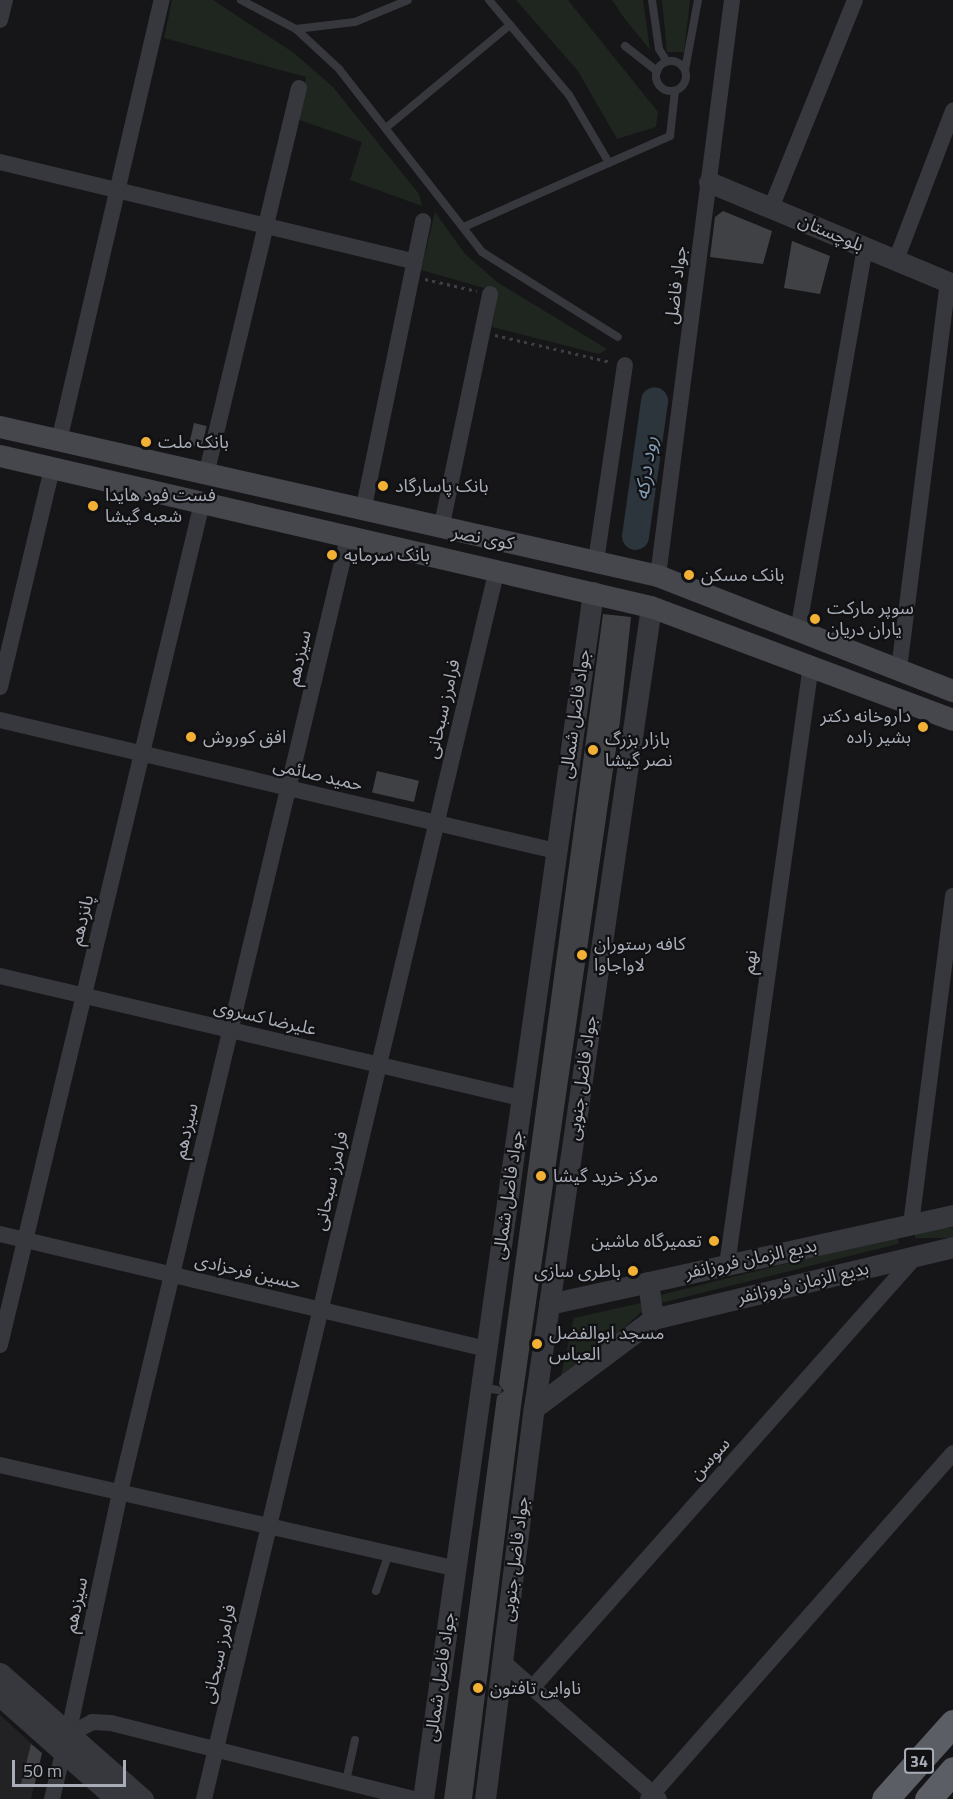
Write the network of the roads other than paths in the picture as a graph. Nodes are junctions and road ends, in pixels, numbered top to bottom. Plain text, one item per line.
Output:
1 (4, 0) edge
2 (162, 0) edge
3 (240, 0) edge
4 (408, 0) edge
5 (489, 0) edge
6 (652, 0) edge
7 (698, 0) edge
8 (732, 0) edge
9 (855, 0) edge
10 (0, 20) edge
11 (510, 25) junction
12 (296, 29) junction
13 (625, 46) dead end
14 (667, 62) junction
15 (685, 69) junction
16 (657, 71) junction
17 (299, 87) dead end
18 (675, 91) junction
19 (953, 111) edge
20 (387, 127) junction
21 (0, 162) edge
22 (609, 163) junction
23 (709, 182) junction
24 (116, 190) junction
25 (771, 208) junction
26 (423, 221) dead end
27 (263, 225) junction
28 (466, 226) junction
29 (865, 247) junction
30 (896, 261) junction
31 (412, 268) junction
32 (951, 283) edge
33 (490, 294) road end
34 (618, 337) dead end
35 (625, 365) road end
36 (0, 427) edge
37 (58, 441) junction
38 (0, 456) edge
39 (52, 468) junction
40 (206, 475) junction
41 (202, 503) junction
42 (363, 512) junction
43 (441, 530) junction
44 (348, 538) junction
45 (596, 561) junction
46 (496, 573) junction
47 (658, 576) junction
48 (592, 592) junction
49 (651, 607) junction
50 (798, 631) junction
51 (811, 665) junction
52 (899, 669) junction
53 (0, 687) edge
54 (953, 691) edge
55 (0, 720) edge
56 (953, 720) edge
57 (142, 754) junction
58 (288, 788) junction
59 (436, 823) junction
60 (556, 851) junction
61 (953, 896) edge
62 (0, 976) edge
63 (84, 996) junction
64 (230, 1030) junction
65 (378, 1065) junction
66 (522, 1098) junction
67 (953, 1215) edge
68 (911, 1224) junction
69 (0, 1234) edge
70 (25, 1240) junction
71 (953, 1247) edge
72 (916, 1256) junction
73 (727, 1265) junction
74 (172, 1274) junction
75 (648, 1282) junction
76 (549, 1304) junction
77 (321, 1310) junction
78 (653, 1319) junction
79 (0, 1345) edge
80 (486, 1349) junction
81 (529, 1401) junction
82 (953, 1453) edge
83 (0, 1465) edge
84 (120, 1492) junction
85 (269, 1526) junction
86 (389, 1553) junction
87 (456, 1568) junction
88 (376, 1591) dead end
89 (502, 1660) junction
90 (0, 1673) edge
91 (533, 1688) junction
92 (0, 1696) edge
93 (953, 1723) edge
94 (355, 1740) dead end
95 (65, 1744) junction
96 (217, 1746) junction
97 (953, 1770) edge
98 (346, 1781) junction
99 (653, 1797) edge
100 (52, 1799) edge
101 (117, 1799) edge
102 (143, 1799) edge
103 (204, 1799) edge
104 (414, 1799) edge
105 (423, 1799) edge
106 (485, 1799) edge
107 (885, 1799) edge
108 (928, 1799) edge

1 - 10 street
2 - 24 street
3 - 12 lane
4 - 12 lane
5 - 11 lane
6 - 14 lane
7 - 15 lane
8 - 23 street, جواد فاضل
9 - 25 street
11 - 20 lane
11 - 22 lane
12 - 20 lane
13 - 16 lane
14 - 15 lane
14 - 16 lane
15 - 18 lane
16 - 18 lane
17 - 27 street
18 - 22 lane
19 - 30 street
20 - 28 lane
21 - 24 street
22 - 28 lane
23 - 25 street, بلوچستان
23 - 47 street, جواد فاضل
24 - 27 street
24 - 37 street
25 - 29 street, بلوچستان
26 - 31 street
27 - 31 street
27 - 40 street
28 - 34 lane
29 - 30 street, بلوچستان
29 - 50 street
30 - 32 street, بلوچستان
31 - 42 street
32 - 52 street
33 - 43 street
35 - 45 street
36 - 37 main road, کوی نصر
37 - 40 main road, کوی نصر
38 - 39 main road, کوی نصر
39 - 41 main road, کوی نصر
39 - 53 street
40 - 42 main road, کوی نصر
41 - 44 main road, کوی نصر
41 - 57 street, پانزدهم
42 - 43 main road, کوی نصر
43 - 45 main road, کوی نصر
44 - 46 main road, کوی نصر
44 - 58 street, سیزدهم
45 - 47 main road, کوی نصر
46 - 48 main road, کوی نصر
46 - 59 street, فرامرز سبحانی
47 - 50 main road, کوی نصر
48 - 49 main road, کوی نصر
48 - 60 street, جواد فاضل شمالی
49 - 51 main road, کوی نصر
49 - 76 street, جواد فاضل جنوبی
50 - 52 main road, کوی نصر
51 - 56 main road, کوی نصر
51 - 73 street, نهم
52 - 54 main road, کوی نصر
55 - 57 street, حمید صائمی
57 - 58 street, حمید صائمی
57 - 63 street, پانزدهم
58 - 59 street, حمید صائمی
58 - 64 street, سیزدهم
59 - 60 street, حمید صائمی
59 - 65 street, فرامرز سبحانی
60 - 66 street, جواد فاضل شمالی
61 - 68 street
62 - 63 street, علیرضا کسروی
63 - 64 street, علیرضا کسروی
63 - 70 street, پانزدهم
64 - 65 street, علیرضا کسروی
64 - 74 street, سیزدهم
65 - 66 street, علیرضا کسروی
65 - 77 street, فرامرز سبحانی
66 - 80 street, جواد فاضل شمالی
67 - 68 street, بدیع‌ الزمان فروزانفر
68 - 72 street
68 - 73 street, بدیع‌ الزمان فروزانفر
69 - 70 street, حسین فرحزادی
70 - 74 street, حسین فرحزادی
70 - 79 street, پانزدهم
71 - 72 street, بدیع الزمان فروزانفر
72 - 78 street, بدیع الزمان فروزانفر
72 - 91 street, سوسن
73 - 75 street, بدیع‌ الزمان فروزانفر
74 - 77 street, حسین فرحزادی
74 - 84 street, سیزدهم
75 - 76 street, بدیع‌ الزمان فروزانفر
75 - 78 street
76 - 81 street, جواد فاضل جنوبی
77 - 80 street, حسین فرحزادی
77 - 85 street, فرامرز سبحانی
78 - 81 street
80 - 87 street, جواد فاضل شمالی
81 - 89 street, جواد فاضل جنوبی
82 - 99 street
83 - 84 street
84 - 85 street
84 - 95 street, سیزدهم
85 - 86 street
85 - 96 street, فرامرز سبحانی
86 - 87 street
86 - 88 lane
87 - 105 street, جواد فاضل شمالی
89 - 91 street
89 - 106 street, جواد فاضل جنوبی
90 - 95 street
91 - 99 street
92 - 95 street
93 - 107 highway, 34
94 - 98 lane
95 - 96 street
95 - 100 street, سیزدهم
95 - 101 street
95 - 102 street
96 - 98 street
96 - 103 street, فرامرز سبحانی
97 - 108 highway, 34
98 - 104 street

